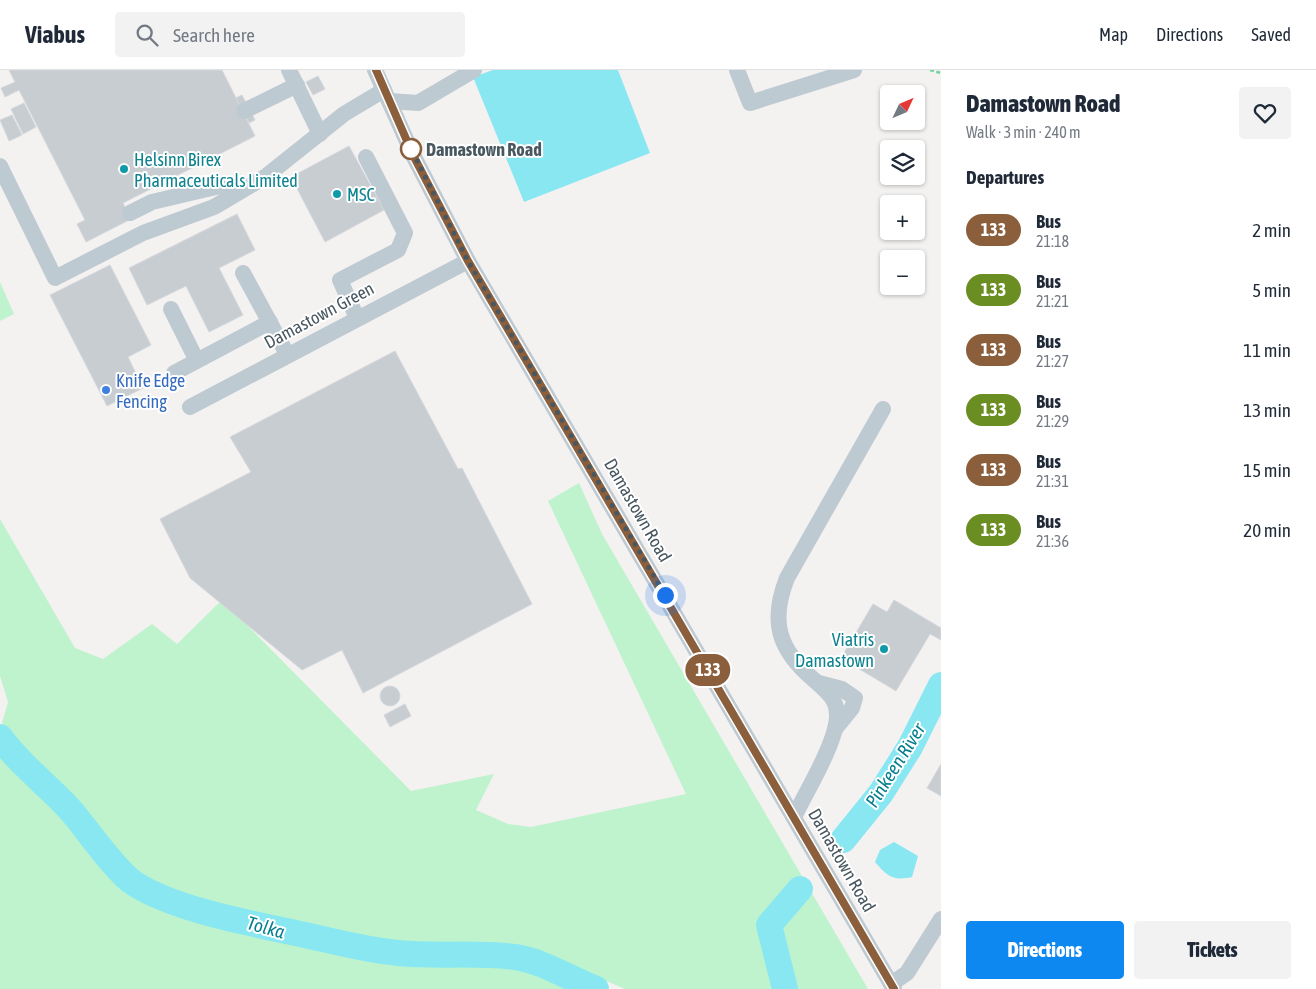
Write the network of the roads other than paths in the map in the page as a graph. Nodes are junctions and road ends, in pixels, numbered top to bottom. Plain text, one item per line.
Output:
1 (289, 70) edge
2 (376, 70) edge
3 (474, 70) edge
4 (737, 70) edge
5 (854, 70) edge
6 (296, 85) junction
7 (387, 96) junction
8 (244, 111) dead end
9 (320, 134) junction
10 (366, 157) dead end
11 (0, 166) edge
12 (239, 192) junction
13 (130, 213) dead end
14 (468, 261) junction
15 (243, 274) dead end
16 (171, 309) dead end
17 (357, 318) junction
18 (270, 322) junction
19 (287, 354) junction
20 (196, 359) junction
21 (174, 373) dead end
22 (190, 408) dead end
23 (883, 409) dead end
24 (794, 817) junction
25 (941, 919) edge
26 (893, 986) edge

1 - 6 street
2 - 7 street, Damastown Road
3 - 7 street
4 - 5 street
6 - 8 street
6 - 9 street
7 - 9 street
7 - 14 street, Damastown Road
9 - 12 street
10 - 17 street
11 - 12 street
12 - 13 street
14 - 17 street, Damastown Green
14 - 24 street, Damastown Road
15 - 18 street
16 - 20 street
17 - 19 street, Damastown Green
18 - 19 street
18 - 20 street
19 - 22 street, Damastown Green
20 - 21 street
23 - 24 street
24 - 26 street, Damastown Road
25 - 26 street

